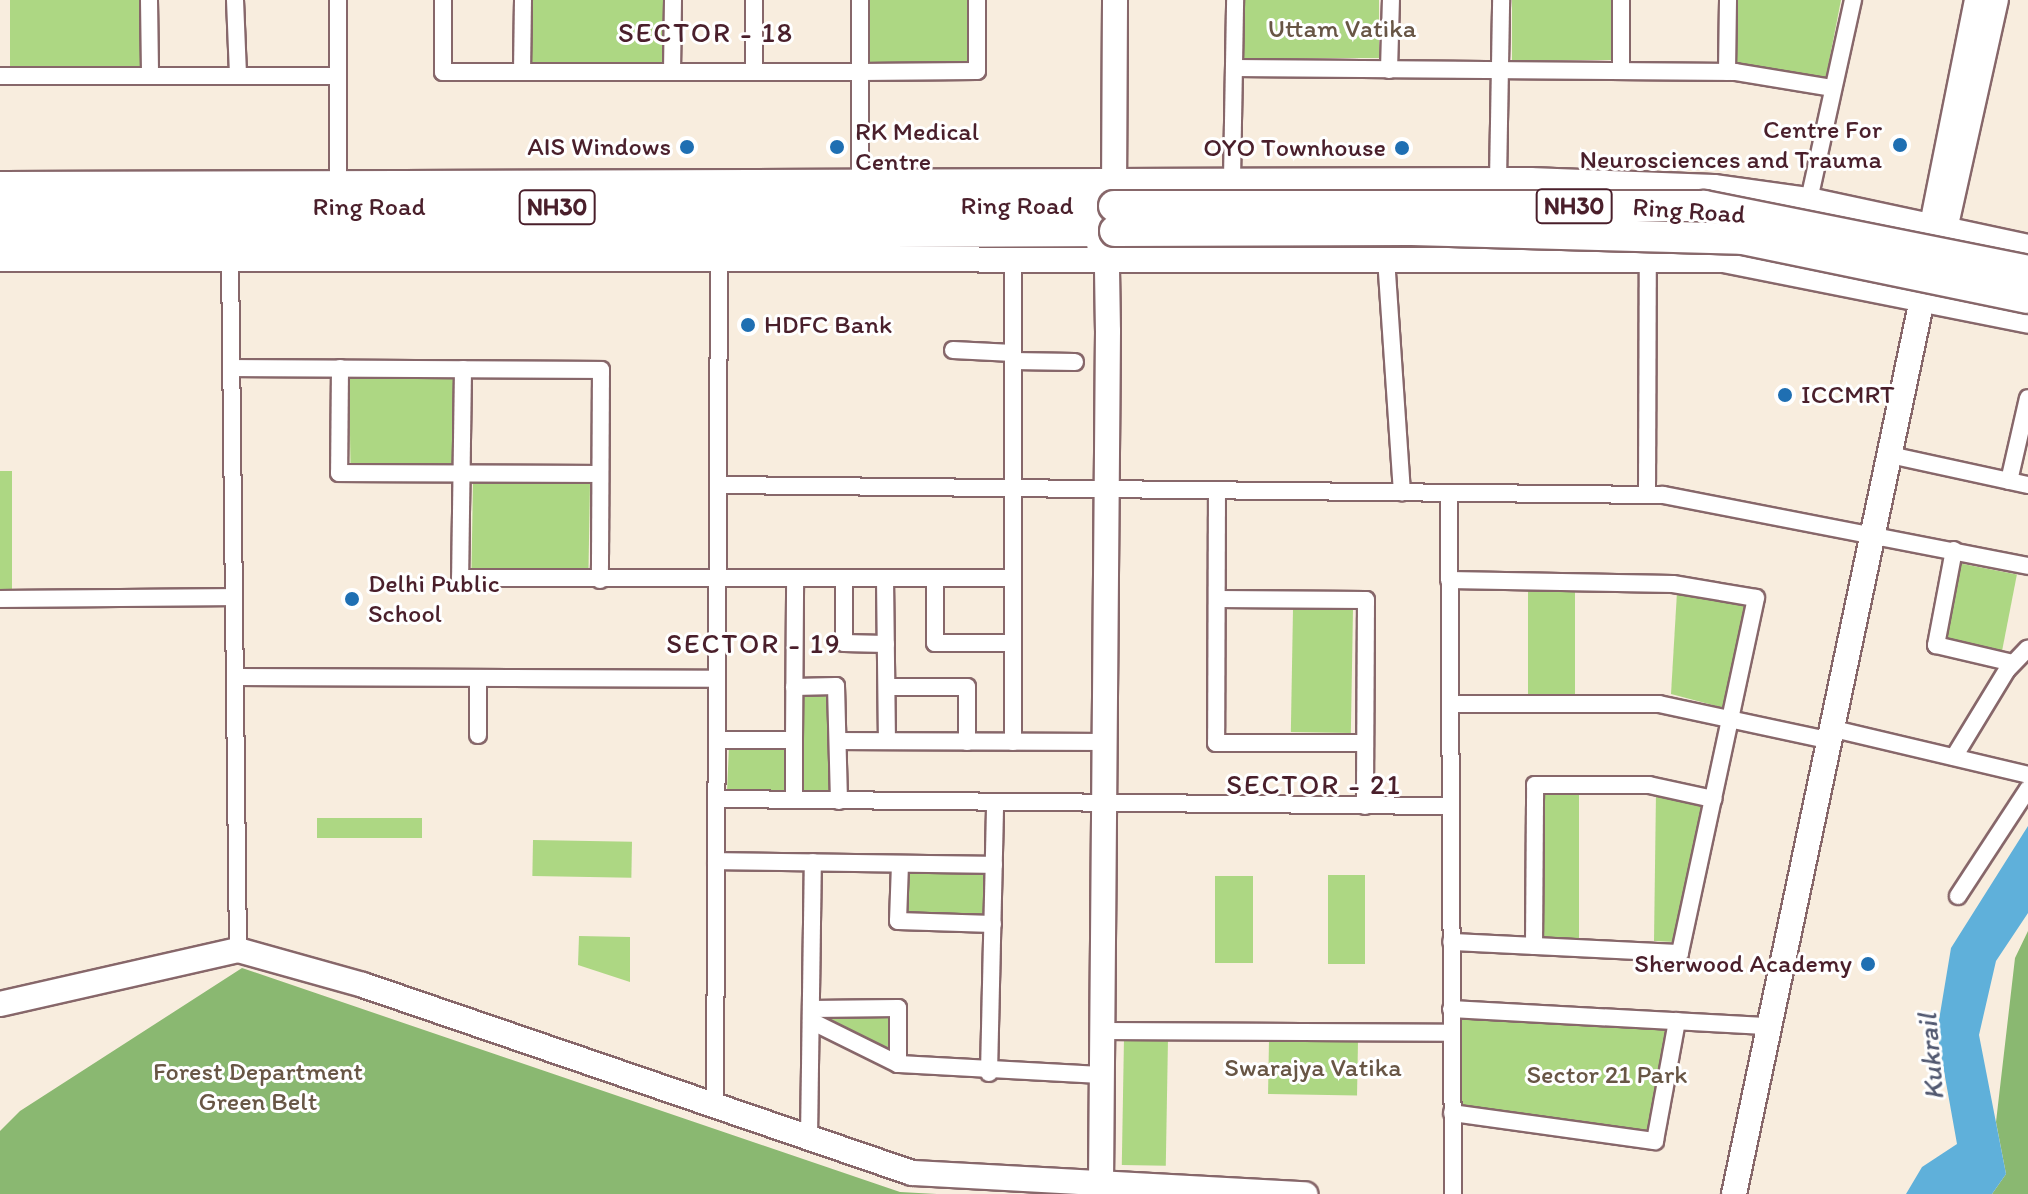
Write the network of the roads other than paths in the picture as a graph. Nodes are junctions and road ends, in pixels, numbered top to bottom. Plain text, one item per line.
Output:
1 (149, 0) edge
2 (235, 0) edge
3 (338, 0) edge
4 (443, 0) edge
5 (523, 0) edge
6 (673, 0) edge
7 (754, 0) edge
8 (860, 0) edge
9 (977, 0) edge
10 (1099, 0) edge
11 (1115, 0) edge
12 (1235, 0) edge
13 (1391, 0) edge
14 (1501, 0) edge
15 (1621, 0) edge
16 (1728, 0) edge
17 (1853, 0) edge
18 (1977, 0) edge
19 (1996, 0) edge
20 (1234, 68) junction
21 (1389, 70) junction
22 (1500, 71) junction
23 (1621, 71) junction
24 (522, 72) junction
25 (672, 72) junction
26 (754, 72) junction
27 (860, 72) junction
28 (1727, 72) junction
29 (0, 76) edge
30 (150, 76) junction
31 (238, 76) junction
32 (338, 76) junction
33 (1833, 88) junction
34 (1232, 179) junction
35 (1498, 180) junction
36 (860, 181) junction
37 (338, 183) junction
38 (0, 184) edge
39 (1809, 200) junction
40 (0, 209) edge
41 (1107, 224) junction
42 (1939, 228) junction
43 (0, 236) edge
44 (2028, 247) edge
45 (1013, 256) junction
46 (719, 257) junction
47 (230, 258) junction
48 (1386, 258) junction
49 (0, 259) edge
50 (1648, 259) junction
51 (2028, 271) edge
52 (2028, 298) edge
53 (1922, 299) junction
54 (2028, 321) edge
55 (953, 350) dead end
56 (1013, 357) junction
57 (1075, 362) dead end
58 (231, 368) junction
59 (340, 368) junction
60 (463, 369) junction
61 (2027, 406) edge
62 (1890, 455) junction
63 (461, 474) junction
64 (600, 474) junction
65 (2009, 481) junction
66 (718, 485) junction
67 (2028, 485) edge
68 (1012, 488) junction
69 (1107, 490) junction
70 (1217, 490) junction
71 (1402, 492) junction
72 (1449, 493) junction
73 (1647, 494) junction
74 (1874, 533) junction
75 (1954, 550) junction
76 (2028, 566) edge
77 (1012, 578) junction
78 (885, 579) junction
79 (935, 579) junction
80 (600, 580) junction
81 (795, 580) junction
82 (844, 580) junction
83 (1449, 580) junction
84 (718, 581) junction
85 (234, 597) junction
86 (0, 599) edge
87 (1217, 599) junction
88 (1013, 643) junction
89 (886, 644) junction
90 (2028, 648) edge
91 (2013, 663) junction
92 (235, 677) junction
93 (478, 679) junction
94 (717, 679) junction
95 (794, 687) junction
96 (887, 687) junction
97 (1450, 704) junction
98 (1731, 719) junction
99 (478, 735) dead end
100 (1832, 735) junction
101 (717, 740) junction
102 (794, 740) junction
103 (838, 741) junction
104 (887, 741) junction
105 (967, 742) junction
106 (1013, 742) junction
107 (1105, 742) junction
108 (1365, 743) junction
109 (1954, 757) junction
110 (2028, 775) edge
111 (2028, 789) edge
112 (717, 799) junction
113 (1713, 799) junction
114 (794, 800) junction
115 (839, 801) junction
116 (995, 803) junction
117 (1104, 805) junction
118 (1365, 806) junction
119 (1450, 806) junction
120 (716, 861) junction
121 (813, 862) junction
122 (900, 864) junction
123 (994, 865) junction
124 (1958, 896) dead end
125 (993, 924) junction
126 (1451, 942) junction
127 (1534, 946) junction
128 (238, 950) junction
129 (0, 1004) edge
130 (1451, 1009) junction
131 (811, 1015) junction
132 (1677, 1021) junction
133 (1770, 1026) junction
134 (1103, 1031) junction
135 (1452, 1033) junction
136 (898, 1064) junction
137 (989, 1073) junction
138 (1102, 1075) junction
139 (715, 1106) junction
140 (1452, 1113) junction
141 (809, 1138) junction
142 (1101, 1183) junction
143 (1305, 1194) edge
144 (1453, 1194) edge
145 (1734, 1194) edge

1 - 30 street
2 - 31 street
3 - 32 street
4 - 24 street
5 - 24 street
6 - 25 street
7 - 26 street
8 - 27 street
9 - 27 street
10 - 41 street
11 - 41 street
12 - 20 street
13 - 21 street
14 - 22 street
15 - 23 street
16 - 28 street
17 - 33 street
18 - 42 street
19 - 42 street
20 - 21 street
20 - 34 street
21 - 22 street
22 - 23 street
22 - 35 street
23 - 28 street
24 - 25 street
25 - 26 street
26 - 27 street
27 - 36 street
28 - 33 street
29 - 30 street
30 - 31 street
31 - 32 street
32 - 37 street
33 - 39 street
34 - 35 street
34 - 41 street
35 - 39 street
36 - 37 street
36 - 41 street
37 - 38 street
39 - 42 street
40 - 41 highway, Ring Road / NH30
41 - 43 highway, Ring Road / NH30
41 - 45 street
41 - 48 street
41 - 51 highway, Ring Road / NH30, bridge
41 - 52 highway, Ring Road / NH30, bridge
41 - 69 street
42 - 44 street
42 - 53 street
45 - 46 street
45 - 56 street
46 - 47 street
46 - 66 street
47 - 49 street
47 - 58 street
48 - 50 street
48 - 71 street
50 - 53 street
50 - 73 street
53 - 54 street
53 - 62 street
55 - 56 street
56 - 57 street
56 - 68 street
58 - 59 street
58 - 85 street
59 - 60 street
59 - 63 street
60 - 63 street
60 - 64 street
61 - 65 street
62 - 65 street
62 - 74 street
63 - 64 street
63 - 80 street
64 - 80 street
65 - 67 street
66 - 68 street
66 - 84 street
68 - 69 street
68 - 77 street
69 - 70 street
69 - 107 street
70 - 71 street
70 - 87 street
71 - 72 street
72 - 73 street
72 - 83 street
73 - 74 street
74 - 75 street
74 - 100 street
75 - 76 street
75 - 91 street
77 - 79 street
77 - 88 street
78 - 79 street
78 - 82 street
78 - 89 street
79 - 88 street
80 - 84 street
81 - 82 street
81 - 84 street
81 - 95 street
82 - 89 street
83 - 97 street
83 - 98 street
84 - 94 street
85 - 86 street
85 - 92 street
87 - 108 street
87 - 108 street
88 - 106 street
89 - 96 street
90 - 91 street
91 - 109 street
92 - 93 street
92 - 128 street
93 - 94 street
93 - 99 street
94 - 101 street
95 - 102 street
95 - 103 street
96 - 104 street
96 - 105 street
97 - 98 street
97 - 119 street
98 - 100 street
98 - 113 street
100 - 109 street
100 - 133 street
101 - 102 street
101 - 112 street
102 - 114 street
103 - 104 street
103 - 115 street
104 - 105 street
105 - 106 street
106 - 107 street
107 - 117 street
108 - 118 street
109 - 110 street
111 - 124 street
112 - 114 street
112 - 120 street
113 - 127 street
113 - 127 street
114 - 115 street
115 - 116 street
116 - 117 street
116 - 123 street
117 - 118 street
117 - 134 street
118 - 119 street
119 - 126 street
120 - 121 street
120 - 139 street
121 - 122 street
121 - 131 street
122 - 123 street
122 - 125 street
123 - 125 street
125 - 137 street
126 - 127 street
126 - 130 street
128 - 129 street
128 - 139 street
130 - 132 street
130 - 135 street
131 - 136 street
131 - 136 street
131 - 141 street
132 - 133 street
132 - 140 street
133 - 145 street
134 - 135 street
134 - 138 street
135 - 140 street
136 - 137 street
137 - 138 street
138 - 142 street
139 - 141 street
140 - 144 street
141 - 142 street
142 - 143 street

